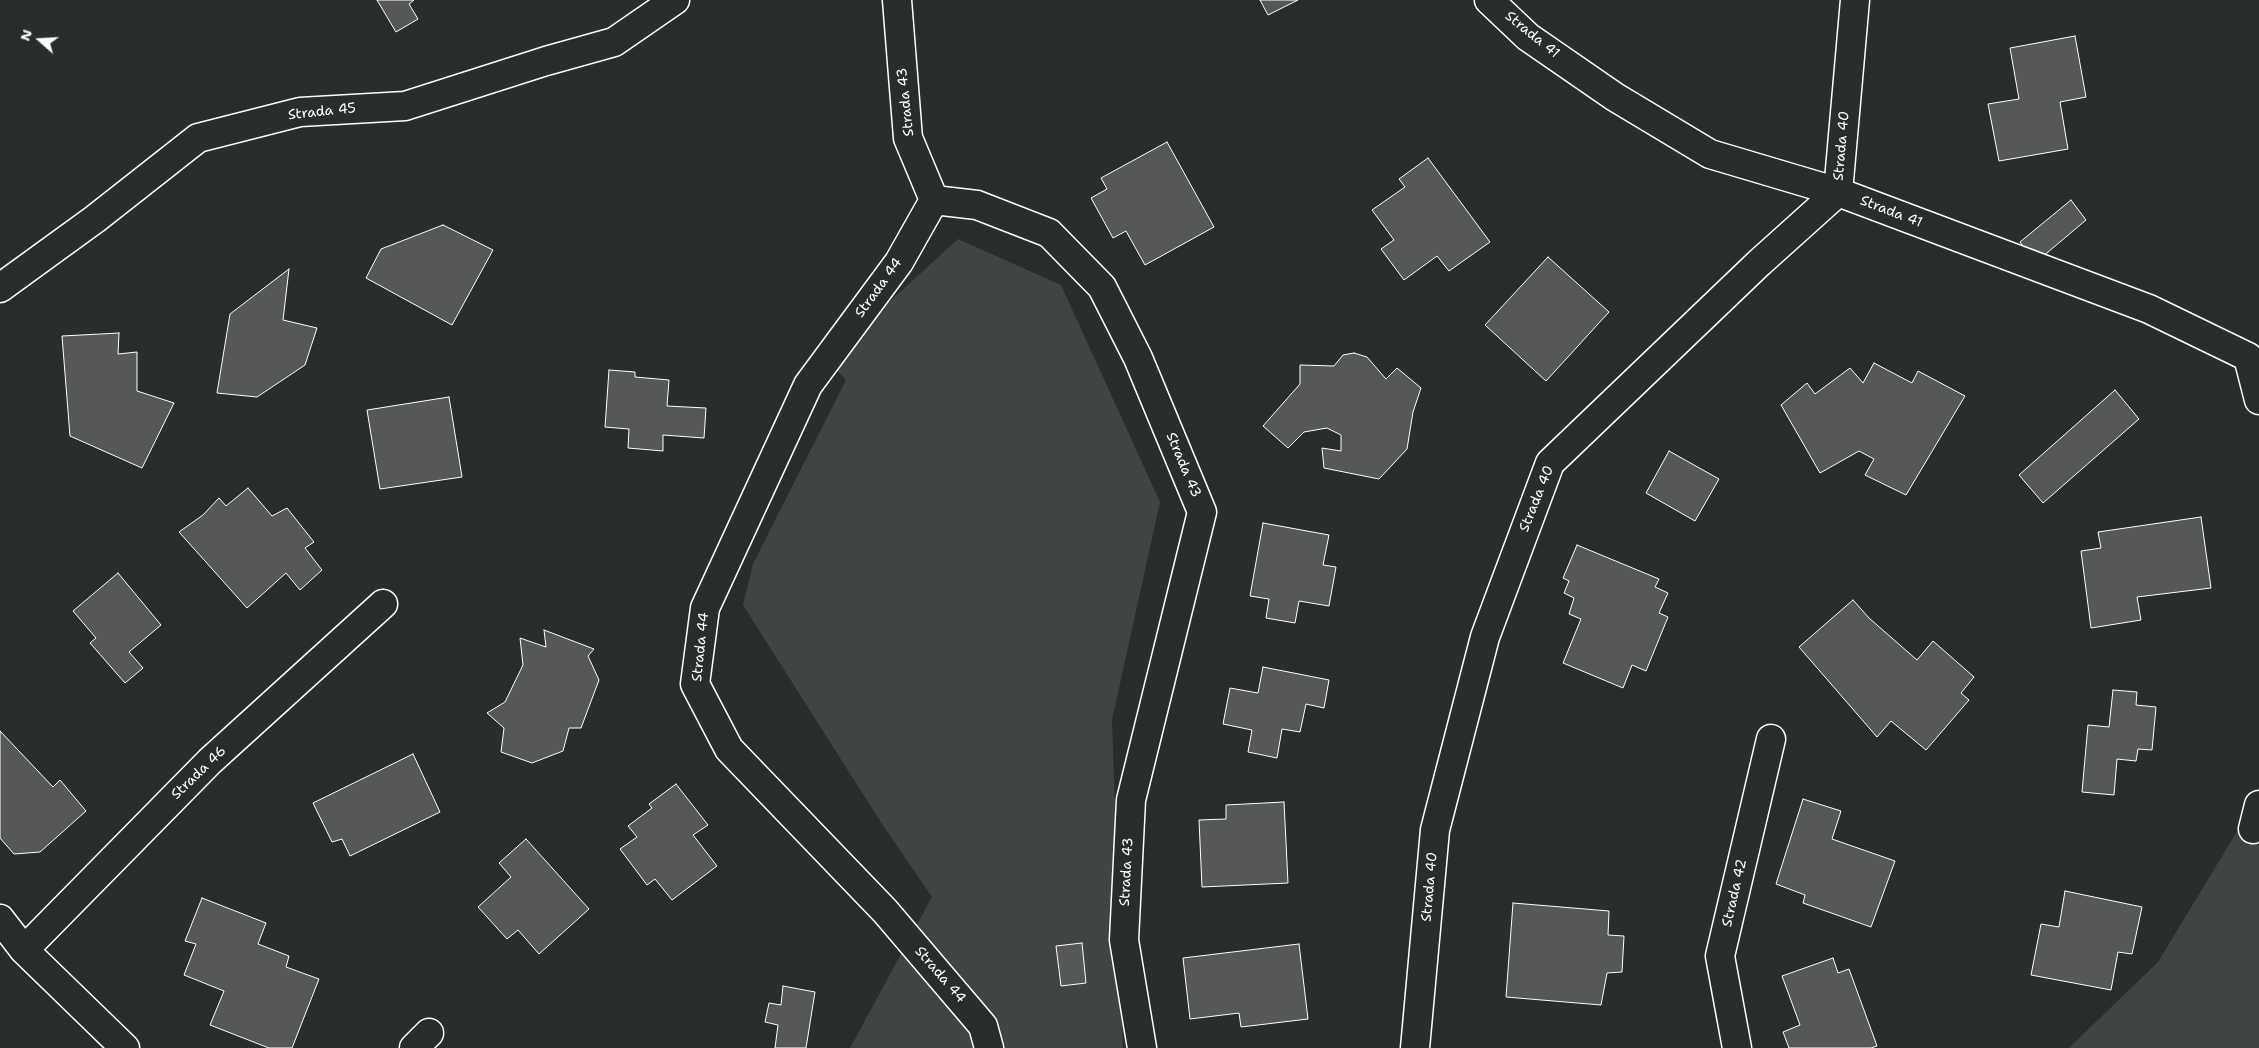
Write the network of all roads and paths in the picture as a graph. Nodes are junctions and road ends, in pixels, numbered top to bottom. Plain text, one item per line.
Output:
1 (675, 0) edge
2 (897, 0) edge
3 (1489, 0) edge
4 (1855, 0) edge
5 (1838, 192) junction
6 (934, 200) junction
7 (0, 288) edge
8 (2259, 400) edge
9 (383, 604) dead end
10 (1771, 739) dead end
11 (0, 919) edge
12 (24, 950) junction
13 (125, 1048) edge
14 (989, 1048) edge
15 (1142, 1048) edge
16 (1415, 1048) edge
17 (1738, 1048) edge

1 - 7 street, Strada 45
2 - 6 street, Strada 43
3 - 5 street, Strada 41
4 - 5 street, Strada 40
5 - 8 street, Strada 41
5 - 16 street, Strada 40
6 - 14 street, Strada 44
6 - 15 street, Strada 43
9 - 12 street, Strada 46
10 - 17 street, Strada 42
11 - 12 street
12 - 13 street

